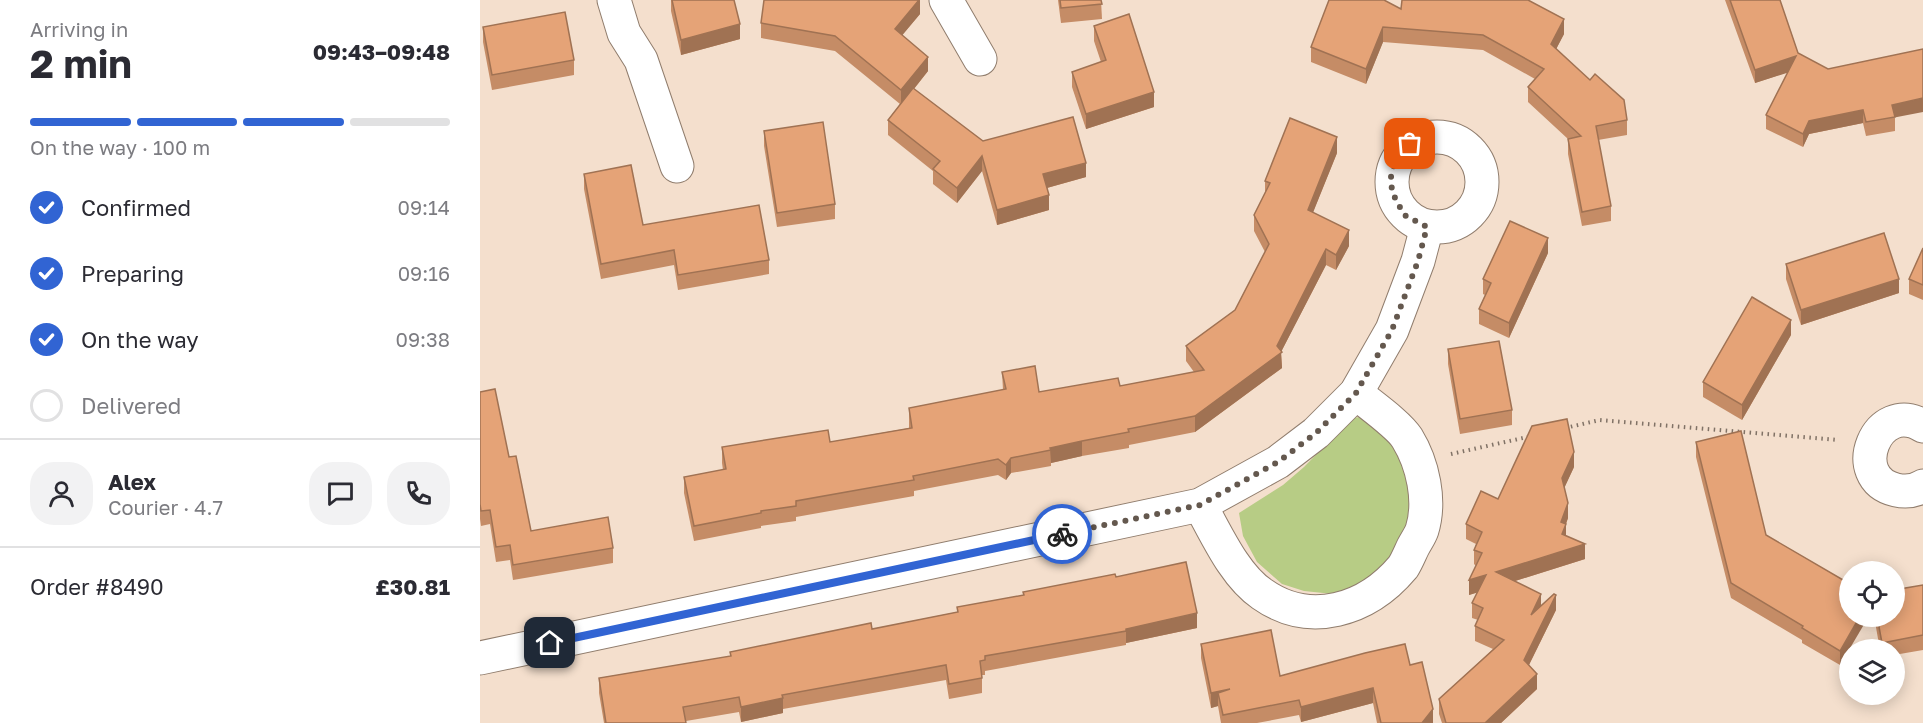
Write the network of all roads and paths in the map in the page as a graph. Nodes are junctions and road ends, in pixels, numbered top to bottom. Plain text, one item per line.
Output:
1 (614, 0) edge
2 (945, 0) edge
3 (980, 59) dead end
4 (677, 166) dead end
5 (1427, 227) dead end
6 (1356, 393) junction
7 (1923, 426) edge
8 (1554, 431) edge
9 (1543, 433) edge
10 (1870, 448) junction
11 (1418, 462) junction
12 (1923, 486) edge
13 (1200, 505) junction
14 (480, 658) edge

1 - 4 street
2 - 3 street
5 - 6 street
6 - 11 street
6 - 13 street
7 - 10 street
8 - 10 path
9 - 11 path
10 - 12 street
11 - 13 street
13 - 14 street

